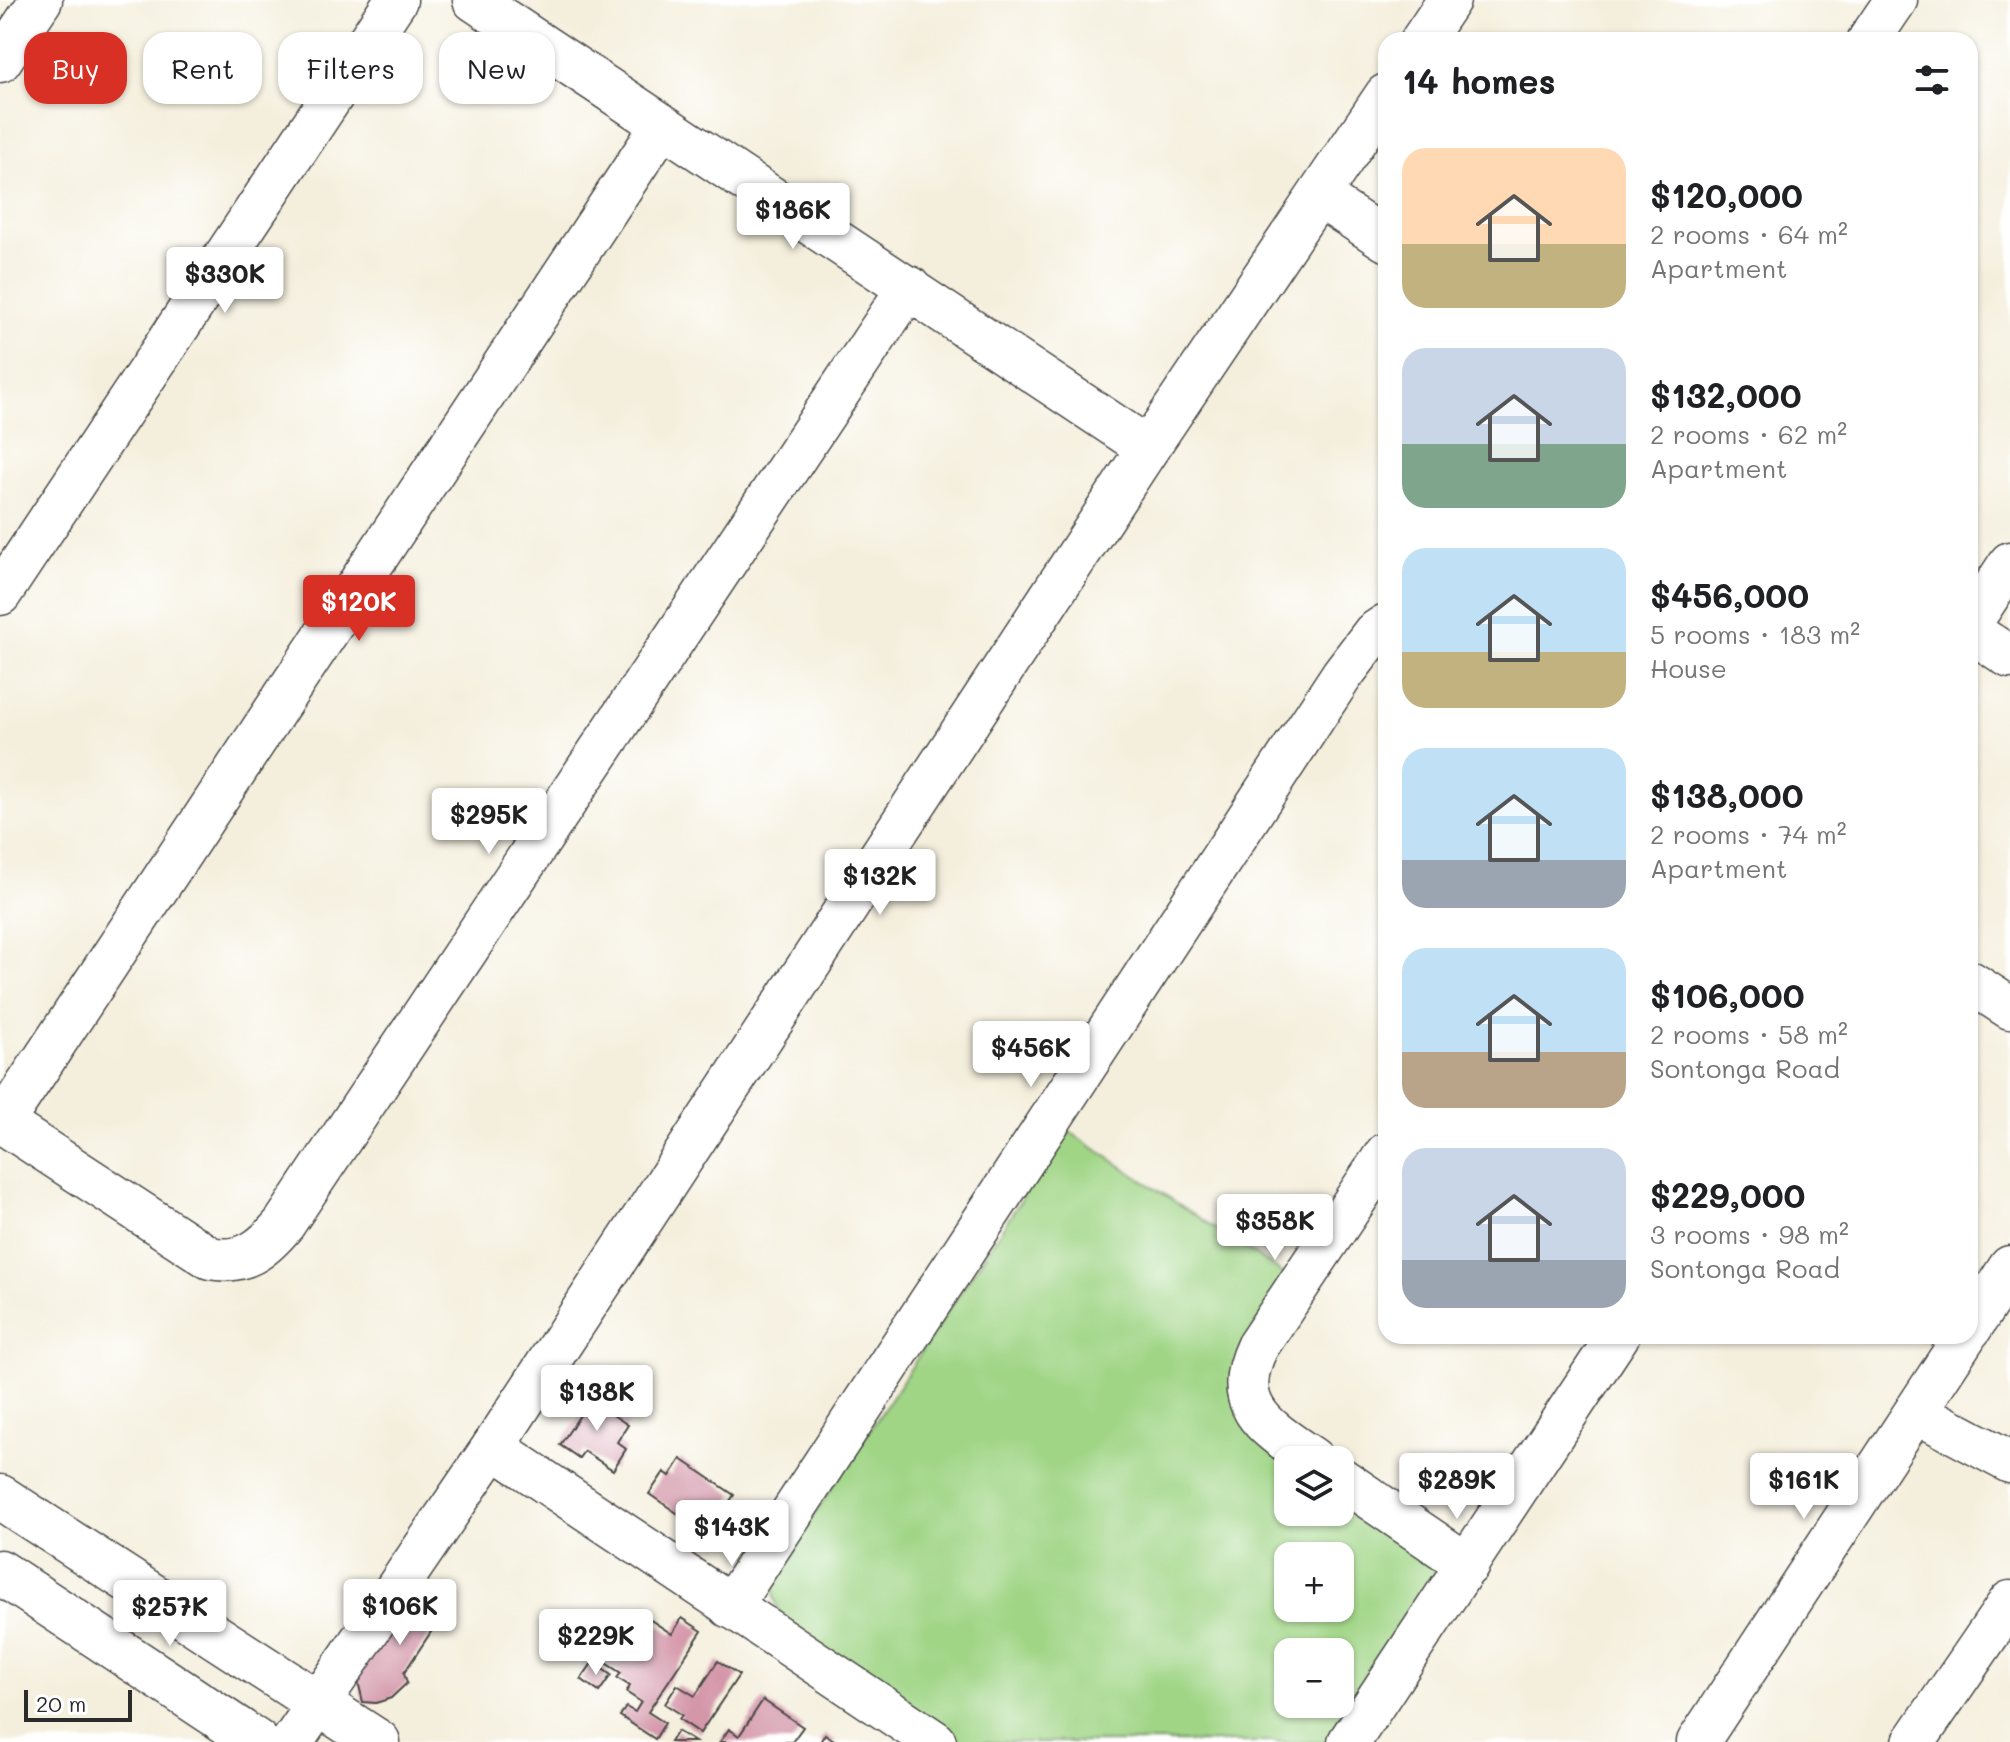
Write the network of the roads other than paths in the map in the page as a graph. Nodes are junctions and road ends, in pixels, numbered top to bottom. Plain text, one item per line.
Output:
1 (41, 0) edge
2 (396, 0) edge
3 (474, 0) edge
4 (1449, 0) edge
5 (1896, 0) edge
6 (1427, 32) edge
7 (1874, 32) edge
8 (0, 61) edge
9 (1378, 107) edge
10 (662, 126) junction
11 (1319, 196) junction
12 (1378, 235) edge
13 (909, 287) junction
14 (1148, 448) junction
15 (2010, 563) edge
16 (0, 594) edge
17 (1978, 612) edge
18 (1378, 630) edge
19 (1978, 636) edge
20 (2010, 657) edge
21 (1978, 987) edge
22 (2010, 1008) edge
23 (1, 1122) edge
24 (1378, 1166) edge
25 (2010, 1267) edge
26 (1978, 1317) edge
27 (1613, 1344) edge
28 (1960, 1344) edge
29 (1916, 1412) junction
30 (1295, 1446) edge
31 (493, 1447) junction
32 (2010, 1462) edge
33 (1354, 1488) edge
34 (0, 1497) edge
35 (1468, 1565) junction
36 (0, 1572) edge
37 (2010, 1602) edge
38 (730, 1607) junction
39 (318, 1702) junction
40 (257, 1742) edge
41 (292, 1742) edge
42 (378, 1742) edge
43 (935, 1742) edge
44 (1349, 1742) edge
45 (1698, 1742) edge
46 (1914, 1742) edge

1 - 8 street
2 - 16 street
3 - 10 street
4 - 6 street
5 - 7 street
9 - 11 street
10 - 13 street
10 - 23 street
11 - 12 street
11 - 14 street
13 - 14 street
13 - 23 street
14 - 31 street
15 - 17 street
18 - 38 street
19 - 20 street
21 - 22 street
24 - 30 street
25 - 26 street
27 - 35 street
28 - 29 street
29 - 32 street
29 - 45 street
31 - 38 street
31 - 39 street
33 - 35 street
34 - 39 main road
35 - 44 street
36 - 40 main road
37 - 46 street
38 - 43 street
39 - 41 street
39 - 42 main road

